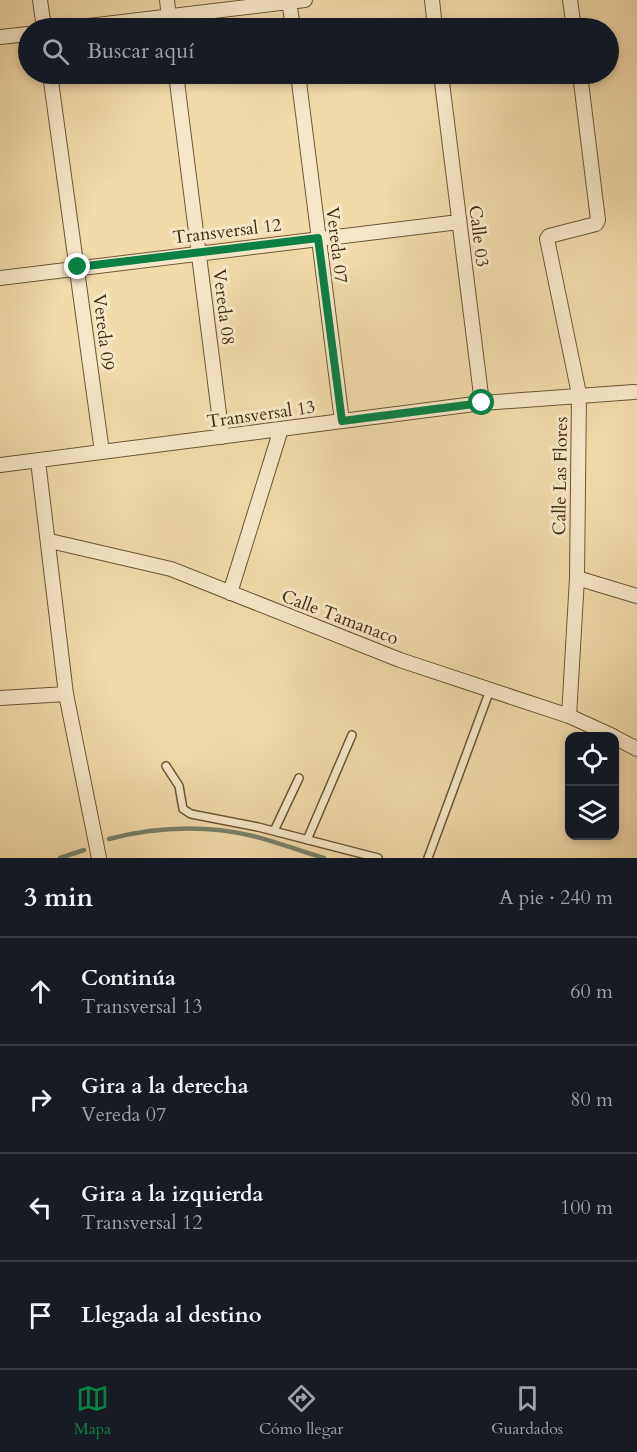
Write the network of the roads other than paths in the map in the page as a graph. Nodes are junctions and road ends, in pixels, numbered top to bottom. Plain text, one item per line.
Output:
1 (40, 0) edge
2 (167, 0) edge
3 (305, 0) edge
4 (432, 0) edge
5 (570, 0) edge
6 (289, 1) edge
7 (43, 18) edge
8 (169, 18) edge
9 (193, 18) edge
10 (292, 18) edge
11 (434, 18) edge
12 (573, 18) edge
13 (18, 35) edge
14 (0, 37) edge
15 (51, 84) edge
16 (177, 84) edge
17 (299, 84) edge
18 (442, 84) edge
19 (580, 84) edge
20 (459, 222) junction
21 (318, 238) junction
22 (199, 252) junction
23 (78, 267) junction
24 (0, 278) edge
25 (636, 391) edge
26 (579, 394) junction
27 (482, 403) junction
28 (342, 421) junction
29 (281, 429) junction
30 (222, 437) junction
31 (102, 452) junction
32 (38, 461) junction
33 (0, 465) edge
34 (50, 541) junction
35 (577, 578) junction
36 (230, 593) junction
37 (637, 596) edge
38 (490, 690) junction
39 (66, 694) junction
40 (0, 698) edge
41 (569, 716) junction
42 (603, 732) edge
43 (352, 735) dead end
44 (619, 740) edge
45 (637, 749) edge
46 (166, 766) dead end
47 (299, 778) dead end
48 (274, 831) junction
49 (307, 840) junction
50 (99, 858) edge
51 (378, 858) edge
52 (428, 858) edge

1 - 7 street
2 - 8 street
3 - 6 street
4 - 11 street
5 - 12 street
6 - 9 street
6 - 10 street
13 - 14 street
15 - 23 street, Vereda 09
16 - 22 street, Vereda 08
17 - 21 street, Vereda 07
18 - 20 street, Calle 03
19 - 26 street, Calle Las Flores
20 - 21 street, Transversal 12
20 - 27 street, Calle 03
21 - 22 street, Transversal 12
21 - 28 street, Vereda 07
22 - 23 street, Transversal 12
22 - 30 street, Vereda 08
23 - 24 street, Transversal 12
23 - 31 street, Vereda 09
25 - 26 street, Transversal 13
26 - 27 street, Transversal 13
26 - 35 street, Calle Las Flores
27 - 28 street, Transversal 13
28 - 29 street, Transversal 13
29 - 30 street, Transversal 13
29 - 36 street
30 - 31 street, Transversal 13
31 - 32 street, Transversal 13
32 - 33 street, Transversal 13
32 - 34 street
34 - 36 street, Calle Tamanaco
34 - 39 street
35 - 37 street
35 - 41 street, Calle Las Flores
36 - 38 street, Calle Tamanaco
38 - 41 street, Calle Tamanaco
38 - 52 lane
39 - 40 street
39 - 50 street
41 - 42 street, Calle Tamanaco
43 - 49 lane
44 - 45 street, Calle Tamanaco
46 - 48 lane
47 - 48 lane
48 - 49 lane
49 - 51 lane

